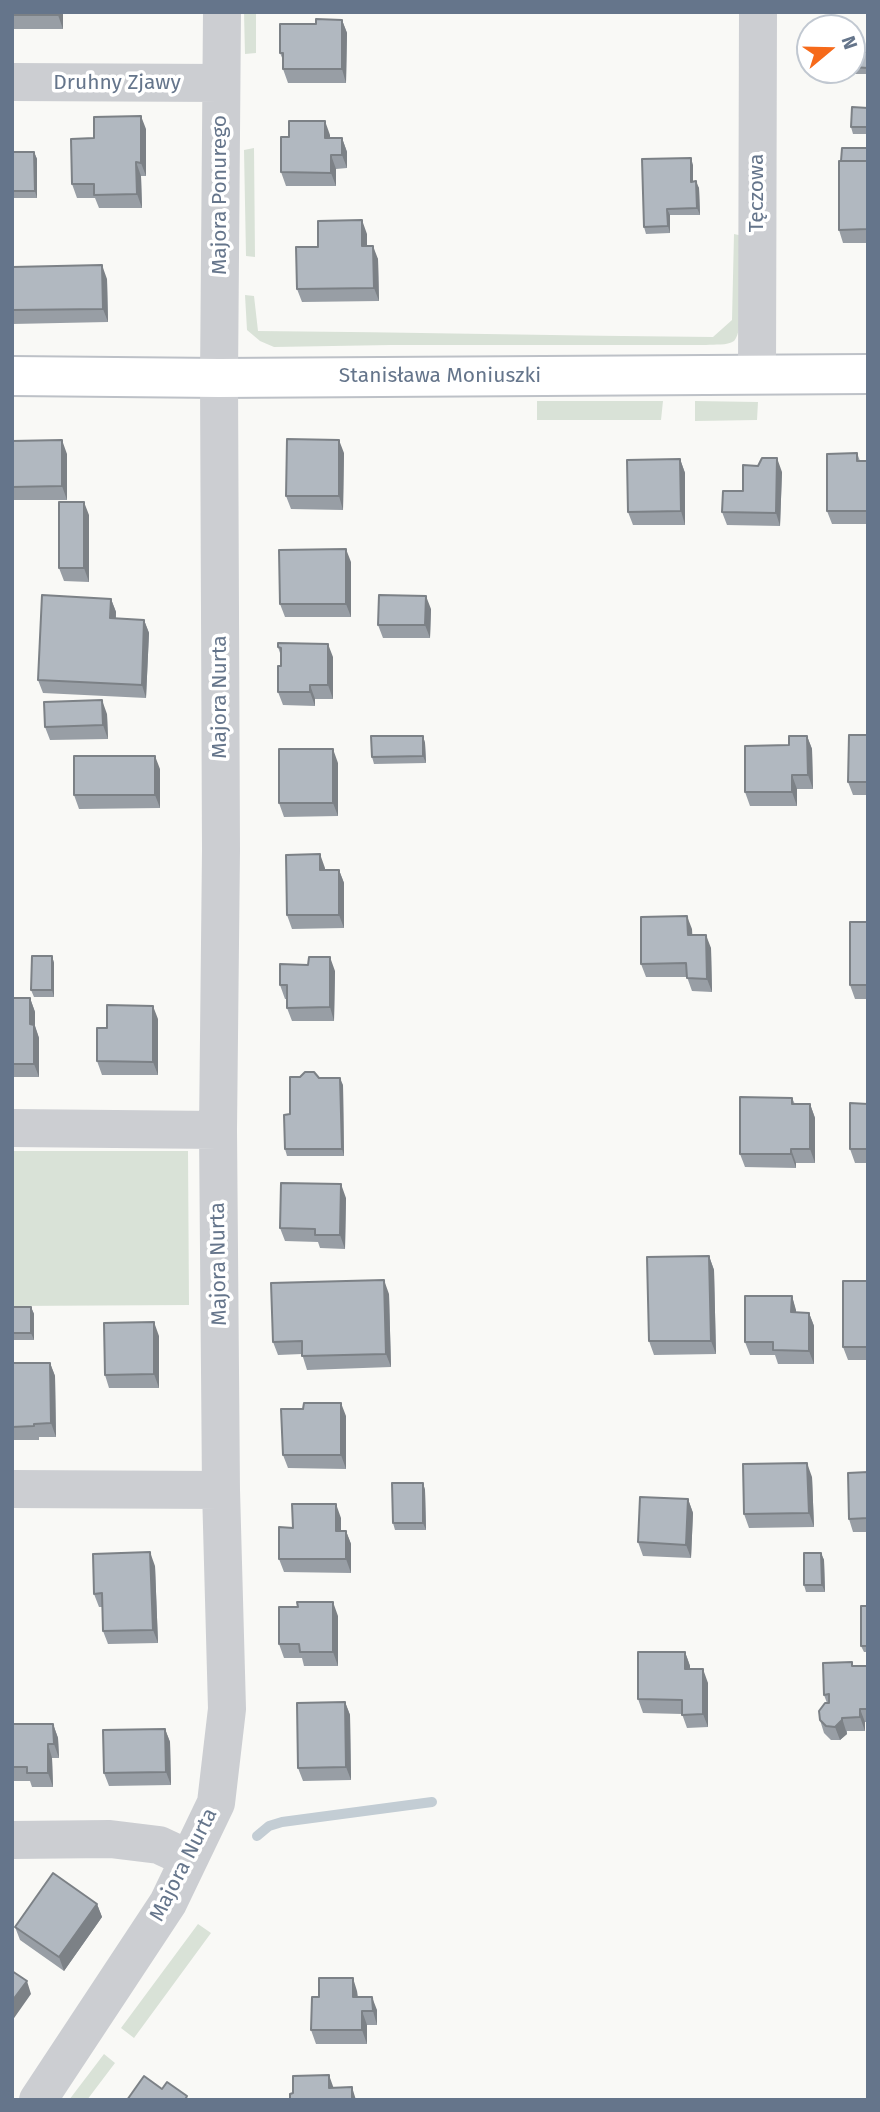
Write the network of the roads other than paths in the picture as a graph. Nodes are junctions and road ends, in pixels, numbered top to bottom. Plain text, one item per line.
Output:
1 (222, 12) edge
2 (758, 12) edge
3 (12, 82) edge
4 (221, 83) junction
5 (757, 374) junction
6 (868, 374) edge
7 (12, 376) edge
8 (219, 378) junction
9 (12, 1128) edge
10 (218, 1130) junction
11 (12, 1489) edge
12 (221, 1490) junction
13 (12, 1840) edge
14 (189, 1859) junction
15 (38, 2100) edge

1 - 4 street, Majora Ponurego
2 - 5 street, Tęczowa
3 - 4 street, Druhny Zjawy
4 - 8 street, Majora Ponurego
5 - 6 street, Stanisława Moniuszki
5 - 8 street, Stanisława Moniuszki
7 - 8 street, Stanisława Moniuszki
8 - 10 street, Majora Nurta
9 - 10 street
10 - 12 street, Majora Nurta
11 - 12 street
12 - 14 street, Majora Nurta
13 - 14 street
14 - 15 street, Majora Nurta

